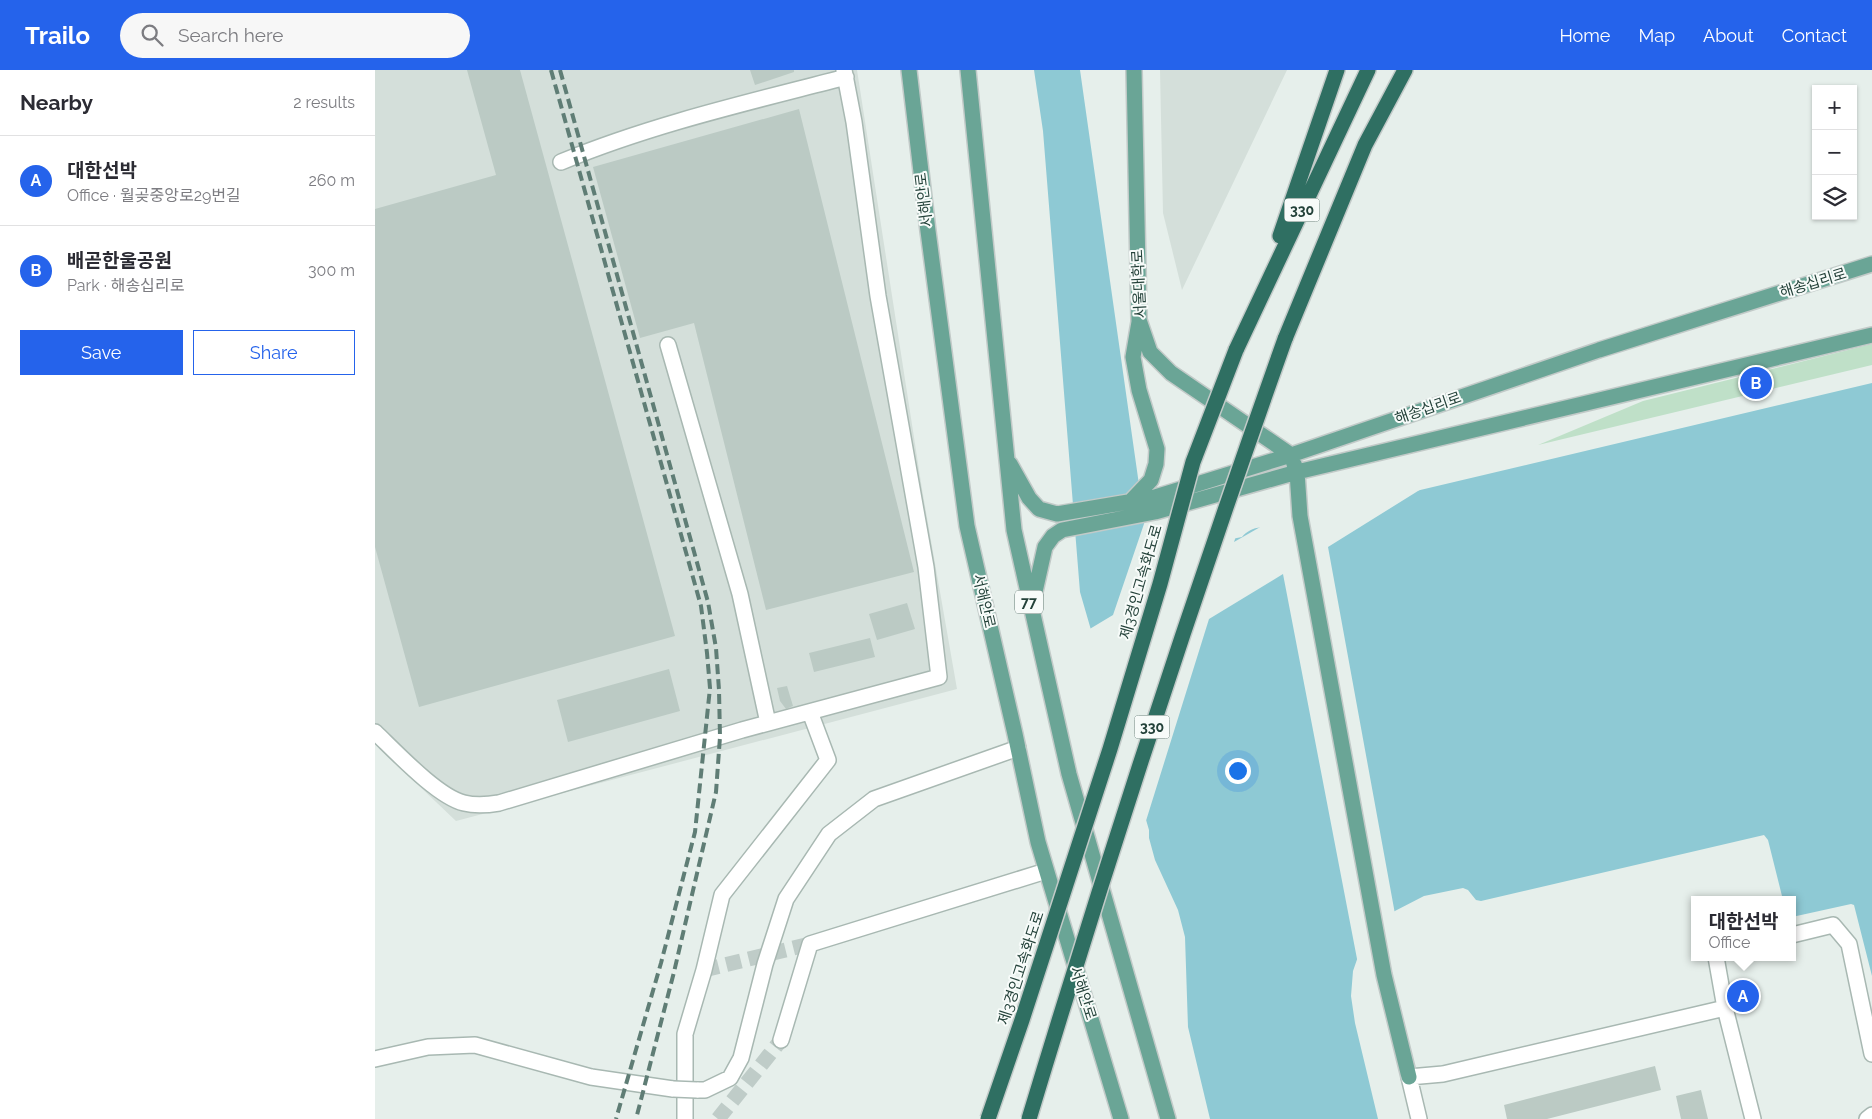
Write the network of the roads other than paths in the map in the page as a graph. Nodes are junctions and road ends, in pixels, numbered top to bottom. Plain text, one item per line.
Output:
1 (909, 70) edge
2 (968, 70) edge
3 (1134, 70) edge
4 (1337, 70) edge
5 (1368, 70) edge
6 (1405, 70) edge
7 (845, 73) edge
8 (561, 162) dead end
9 (1872, 264) edge
10 (1253, 314) junction
11 (1139, 320) junction
12 (1872, 335) edge
13 (668, 345) dead end
14 (1291, 455) junction
15 (1007, 458) junction
16 (1297, 472) junction
17 (1130, 502) junction
18 (1031, 611) junction
19 (810, 712) junction
20 (768, 723) junction
21 (375, 732) edge
22 (1018, 748) junction
23 (1046, 872) junction
24 (1796, 934) edge
25 (1717, 961) edge
26 (1725, 1008) junction
27 (781, 1040) tunnel mouth
28 (1872, 1054) edge
29 (375, 1059) edge
30 (1409, 1077) junction
31 (1872, 1116) edge
32 (685, 1119) edge
33 (988, 1119) edge
34 (1029, 1119) edge
35 (1121, 1119) edge
36 (1168, 1119) edge
37 (1419, 1119) edge
38 (1753, 1119) edge
39 (1867, 1119) edge

1 - 22 main road, 서해안로
2 - 15 main road, 77
3 - 11 main road, 서울대학로
4 - 10 highway
5 - 10 highway, 제3경인고속화도로 / 330
6 - 34 highway, 330, bridge
7 - 8 street
7 - 19 street
9 - 14 main road, 해송십리로
10 - 33 highway, 제3경인고속화도로 / 330, bridge
11 - 14 main road, 서울대학로
11 - 17 main road
12 - 16 main road, 해송십리로
13 - 20 street
14 - 16 main road
14 - 17 main road, 해송십리로
15 - 17 main road, 해송십리로
15 - 18 main road, 77
16 - 18 main road, 해송십리로
16 - 30 main road
18 - 36 main road, 77
19 - 20 street
19 - 32 street
20 - 21 street
22 - 23 main road, 서해안로
22 - 29 street, bridge
23 - 27 street
23 - 35 main road, 서해안로
24 - 28 street
25 - 26 street
26 - 30 street
26 - 38 street
30 - 37 street
31 - 39 street

